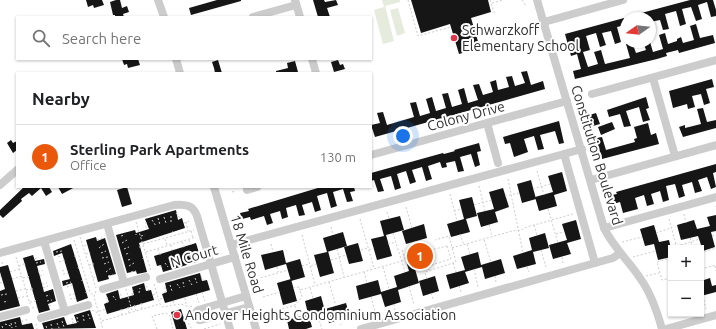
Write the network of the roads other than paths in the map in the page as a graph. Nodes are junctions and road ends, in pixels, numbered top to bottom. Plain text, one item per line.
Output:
1 (158, 0) edge
2 (538, 0) edge
3 (622, 0) edge
4 (296, 2) edge
5 (164, 16) edge
6 (256, 16) edge
7 (300, 16) edge
8 (544, 22) junction
9 (176, 60) edge
10 (312, 60) edge
11 (716, 60) edge
12 (180, 72) edge
13 (316, 72) edge
14 (653, 78) junction
15 (592, 94) dead end
16 (571, 100) junction
17 (486, 124) junction
18 (716, 145) edge
19 (582, 149) junction
20 (564, 154) junction
21 (372, 155) edge
22 (675, 156) junction
23 (498, 163) dead end
24 (16, 171) edge
25 (591, 180) junction
26 (0, 185) edge
27 (214, 188) edge
28 (254, 188) edge
29 (247, 190) dead end
30 (716, 197) edge
31 (107, 224) junction
32 (604, 228) junction
33 (44, 241) junction
34 (231, 245) junction
35 (0, 253) edge
36 (620, 253) junction
37 (235, 257) junction
38 (595, 263) junction
39 (211, 264) junction
40 (125, 285) junction
41 (103, 289) dead end
42 (246, 296) junction
43 (222, 303) junction
44 (88, 306) road end
45 (249, 307) junction
46 (26, 310) dead end
47 (64, 312) junction
48 (225, 314) junction
49 (716, 315) edge
50 (2, 319) edge
51 (38, 319) road end
52 (227, 326) edge
53 (256, 329) edge
54 (361, 329) edge
55 (662, 329) edge
56 (666, 329) edge

1 - 5 street
2 - 8 street, Constitution Boulevard
3 - 8 street
4 - 6 street
4 - 7 street
8 - 16 street, Constitution Boulevard
9 - 12 street
10 - 13 street
11 - 14 street
14 - 15 street
14 - 22 street
16 - 17 street, Colony Drive
16 - 19 street, Constitution Boulevard
17 - 21 street, Colony Drive
17 - 23 street
18 - 22 street
19 - 20 street
19 - 25 street, Constitution Boulevard
20 - 34 street
20 - 38 street
22 - 25 street
24 - 26 street
25 - 32 street, Constitution Boulevard
27 - 34 street, 18 Mile Road
28 - 29 street
30 - 32 street
31 - 33 street
31 - 39 street
31 - 40 street
32 - 36 street, Constitution Boulevard
33 - 35 street
33 - 47 street
34 - 37 street, 18 Mile Road
36 - 38 street
36 - 55 street, Constitution Boulevard
37 - 39 street, N Court
37 - 42 street, 18 Mile Road
38 - 54 street
39 - 40 street, N Court
39 - 43 street
40 - 41 street, N Court
42 - 43 street
42 - 45 street, 18 Mile Road
43 - 48 street
43 - 48 street
44 - 47 street
45 - 48 street
45 - 53 street, 18 Mile Road
46 - 50 street
47 - 51 street
48 - 52 street
49 - 56 street

